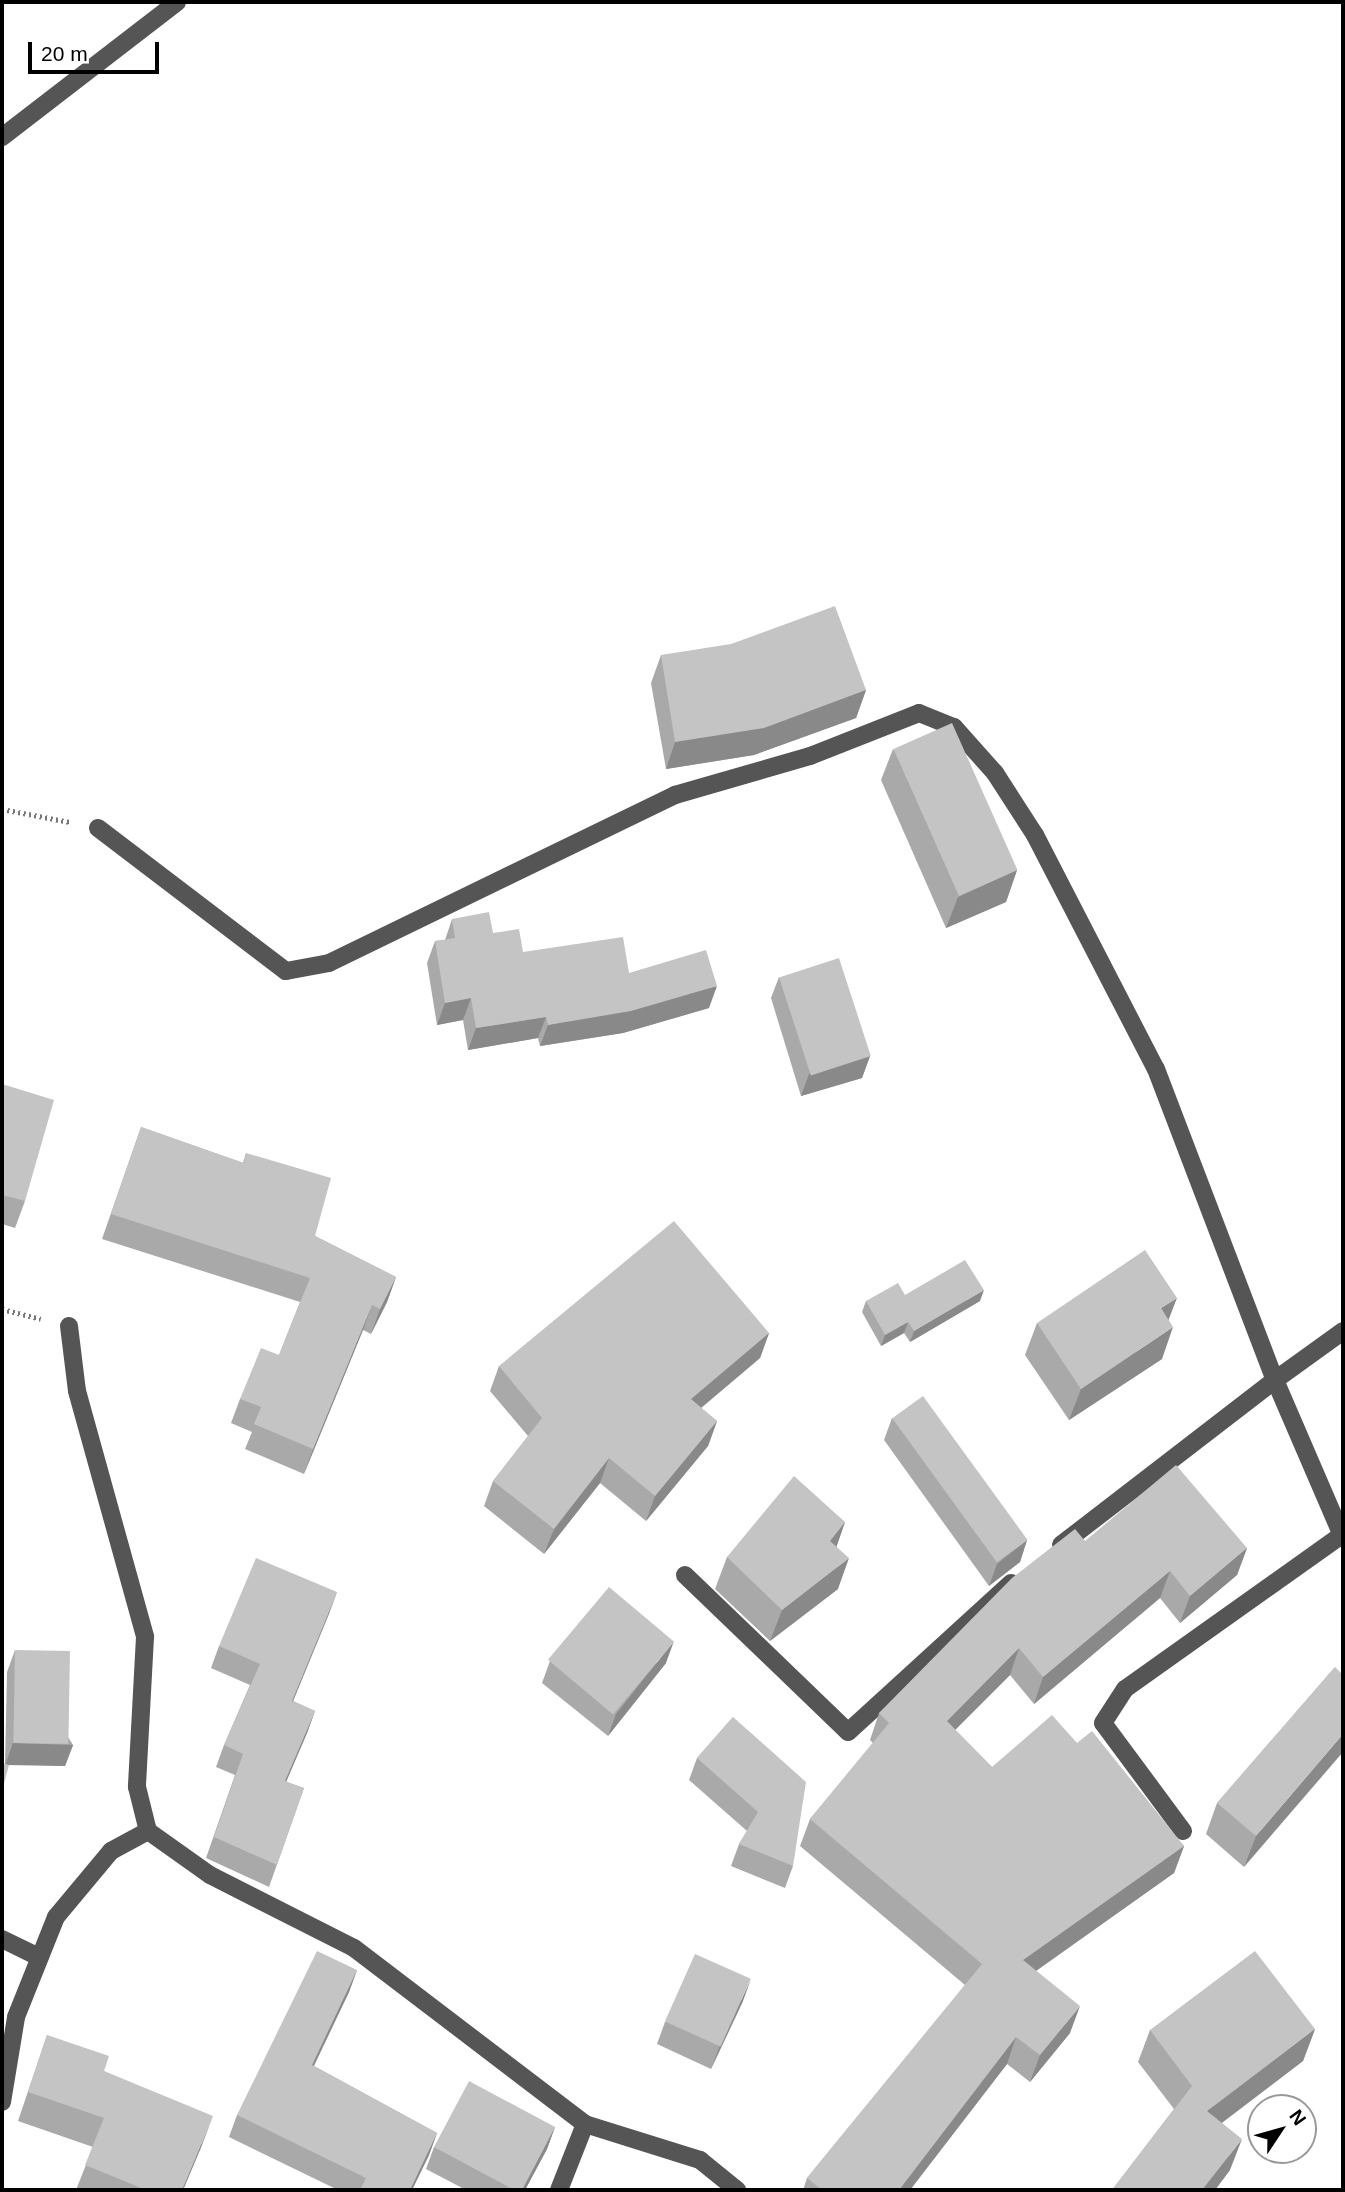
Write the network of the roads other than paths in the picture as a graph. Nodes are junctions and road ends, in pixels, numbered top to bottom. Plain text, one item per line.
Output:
1 (177, 2) edge
2 (2, 137) edge
3 (98, 828) road end
4 (69, 1325) road end
5 (1343, 1331) edge
6 (1276, 1380) junction
7 (1343, 1537) edge
8 (1045, 1556) edge
9 (1024, 1573) edge
10 (685, 1575) dead end
11 (1183, 1831) dead end
12 (148, 1832) junction
13 (2, 1939) edge
14 (37, 1956) junction
15 (2, 2102) edge
16 (585, 2124) junction
17 (559, 2190) edge
18 (737, 2190) edge

1 - 2 street
3 - 6 street
4 - 12 street
5 - 6 street
6 - 7 street
6 - 8 street
7 - 11 street
9 - 10 street
12 - 14 street
12 - 16 street
13 - 14 street
14 - 15 street
16 - 17 street
16 - 18 street

